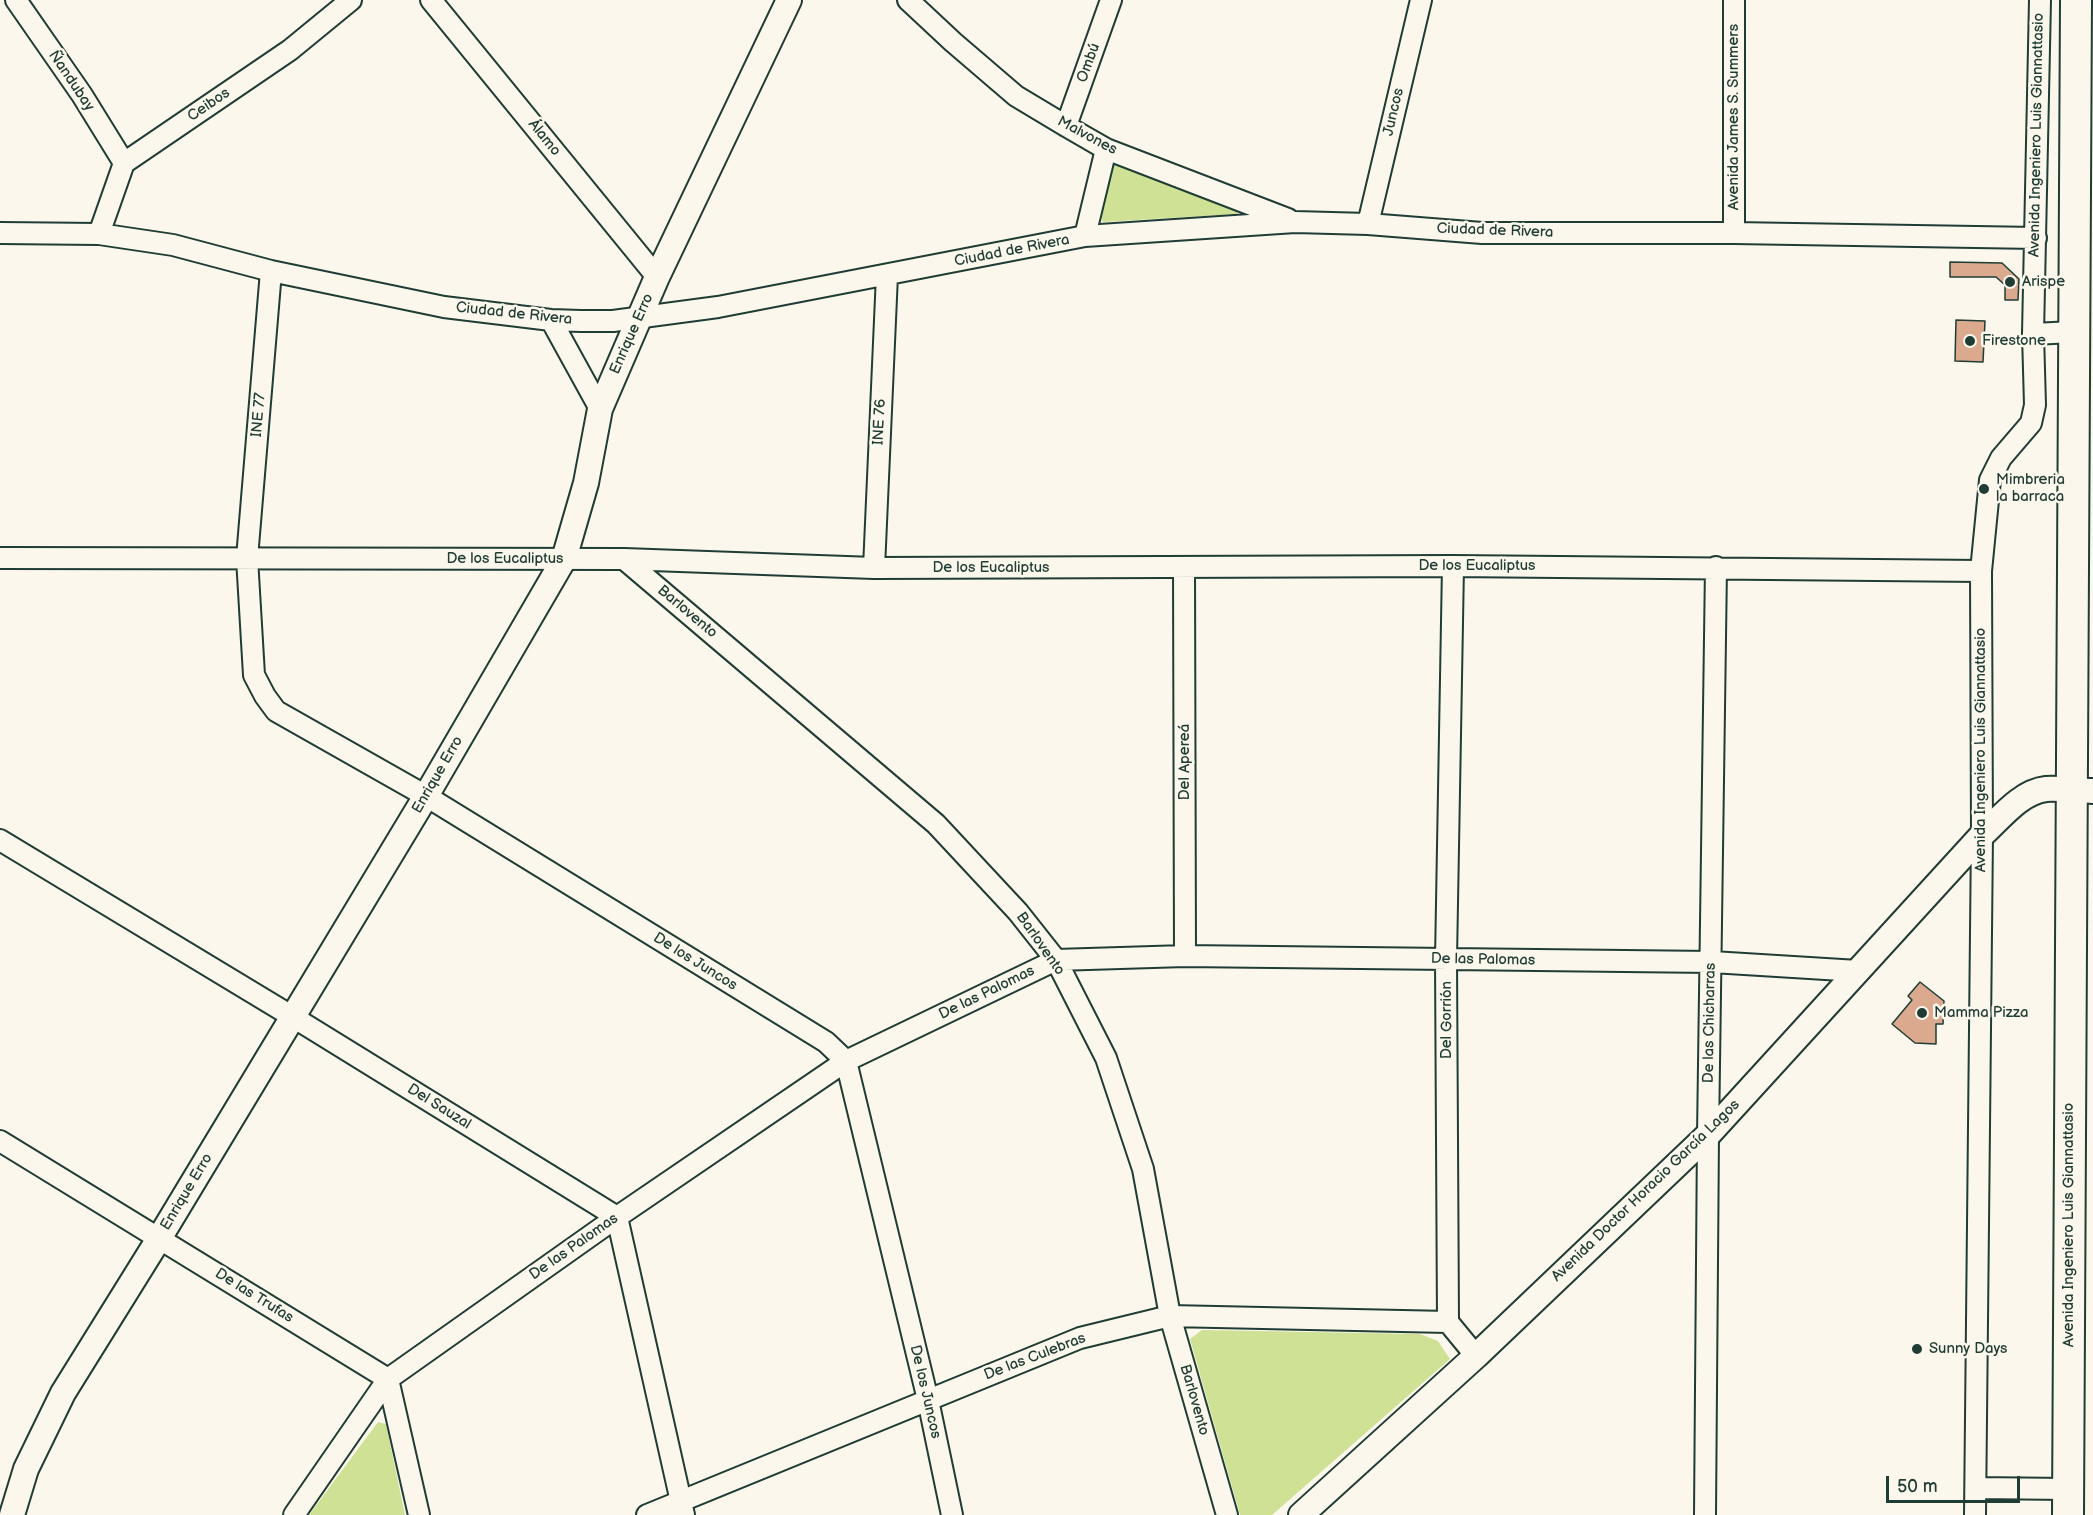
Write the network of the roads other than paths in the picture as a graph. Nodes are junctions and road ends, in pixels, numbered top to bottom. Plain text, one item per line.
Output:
1 (16, 0) edge
2 (351, 0) edge
3 (431, 0) edge
4 (789, 0) edge
5 (908, 0) edge
6 (1111, 0) edge
7 (1421, 0) edge
8 (1734, 0) edge
9 (2040, 0) edge
10 (2076, 0) edge
11 (1066, 126) junction
12 (1106, 149) junction
13 (124, 163) junction
14 (1295, 222) junction
15 (1368, 224) junction
16 (0, 233) edge
17 (1734, 233) junction
18 (99, 234) junction
19 (1085, 236) junction
20 (2036, 238) junction
21 (271, 271) junction
22 (887, 275) junction
23 (657, 277) junction
24 (639, 318) junction
25 (551, 320) junction
26 (2073, 332) junction
27 (2033, 334) junction
28 (600, 409) junction
29 (0, 558) edge
30 (247, 558) junction
31 (564, 558) junction
32 (624, 559) junction
33 (1453, 566) junction
34 (1185, 567) junction
35 (1716, 567) junction
36 (874, 568) junction
37 (1981, 571) junction
38 (2082, 791) edge
39 (426, 796) junction
40 (1982, 835) junction
41 (0, 840) edge
42 (1185, 956) junction
43 (1446, 959) junction
44 (1056, 960) junction
45 (1712, 962) junction
46 (1858, 971) junction
47 (293, 1017) junction
48 (846, 1061) junction
49 (1708, 1135) junction
50 (0, 1141) edge
51 (616, 1217) junction
52 (160, 1237) junction
53 (1170, 1316) junction
54 (1448, 1322) junction
55 (1476, 1356) junction
56 (388, 1379) junction
57 (928, 1400) junction
58 (1976, 1488) junction
59 (2068, 1502) edge
60 (682, 1508) edge
61 (12, 1515) edge
62 (294, 1515) edge
63 (419, 1515) edge
64 (647, 1515) edge
65 (952, 1515) edge
66 (1227, 1515) edge
67 (1301, 1515) edge
68 (1705, 1515) edge
69 (1975, 1515) edge

1 - 13 street, Ñandubay
2 - 13 street, Ceibos
3 - 23 street, Álamo
4 - 23 street, Enrique Erro
5 - 11 street, Malvones
6 - 11 street, Ombú
7 - 15 street, Juncos
8 - 17 street, Avenida James S. Summers
9 - 20 street, Avenida Ingeniero Luis Giannattasio
10 - 26 main road, Avenida Ingeniero Luis Giannattasio
11 - 12 street, Malvones
12 - 14 street, Malvones
12 - 19 street
13 - 18 street
14 - 15 street, Ciudad de Rivera
14 - 19 street, Ciudad de Rivera
15 - 17 street, Ciudad de Rivera
16 - 18 street, Ciudad de Rivera
17 - 20 street, Ciudad de Rivera
18 - 21 street, Ciudad de Rivera
19 - 22 street, Ciudad de Rivera
20 - 27 street, Avenida Ingeniero Luis Giannattasio
21 - 25 street, Ciudad de Rivera
21 - 30 street, INE 77
22 - 24 street, Ciudad de Rivera
22 - 36 street, INE 76
23 - 24 street, Enrique Erro
24 - 25 street, Ciudad de Rivera
24 - 28 street, Enrique Erro
25 - 28 street
26 - 27 street
26 - 38 main road, Avenida Ingeniero Luis Giannattasio
27 - 37 street, Avenida Ingeniero Luis Giannattasio
28 - 31 street, Enrique Erro
29 - 30 street, De los Eucaliptus
30 - 31 street, De los Eucaliptus
30 - 39 street, De los Juncos
31 - 32 street, De los Eucaliptus
31 - 39 street, Enrique Erro
32 - 36 street, De los Eucaliptus
32 - 44 street, Barlovento
33 - 34 street, De los Eucaliptus
33 - 35 street, De los Eucaliptus
33 - 43 street, Del Gorrión
34 - 36 street, De los Eucaliptus
34 - 42 street, Del Apereá
35 - 37 street, De los Eucaliptus
35 - 45 street, De las Chicharras
37 - 40 street, Avenida Ingeniero Luis Giannattasio
38 - 40 street, Avenida Doctor Horacio García Lagos
38 - 59 main road, Avenida Ingeniero Luis Giannattasio
39 - 47 street, Enrique Erro
39 - 48 street, De los Juncos
40 - 46 street, Avenida Doctor Horacio García Lagos
40 - 58 street, Avenida Ingeniero Luis Giannattasio
41 - 47 street, Del Sauzal
42 - 43 street, De las Palomas
42 - 44 street, De las Palomas
43 - 45 street, De las Palomas
43 - 54 street, Del Gorrión
44 - 48 street, De las Palomas
44 - 53 street, Barlovento
45 - 46 street, De las Palomas
45 - 49 street, De las Chicharras
46 - 49 street, Avenida Doctor Horacio García Lagos
47 - 51 street, Del Sauzal
47 - 52 street, Enrique Erro
48 - 51 street, De las Palomas
48 - 57 street, De los Juncos
49 - 55 street, Avenida Doctor Horacio García Lagos
49 - 68 street, De las Chicharras
50 - 52 street, De las Trufas
51 - 56 street, De las Palomas
51 - 60 street
52 - 56 street, De las Trufas
52 - 61 street, Enrique Erro
53 - 54 street, De las Culebras
53 - 57 street, De las Culebras
53 - 66 street, Barlovento
54 - 55 street
55 - 67 street, Avenida Doctor Horacio García Lagos
56 - 62 street, De las Palomas
56 - 63 street
57 - 60 street, De las Culebras
57 - 65 street, De los Juncos
58 - 59 street
58 - 69 street, Avenida Ingeniero Luis Giannattasio
60 - 64 street, De las Culebras

